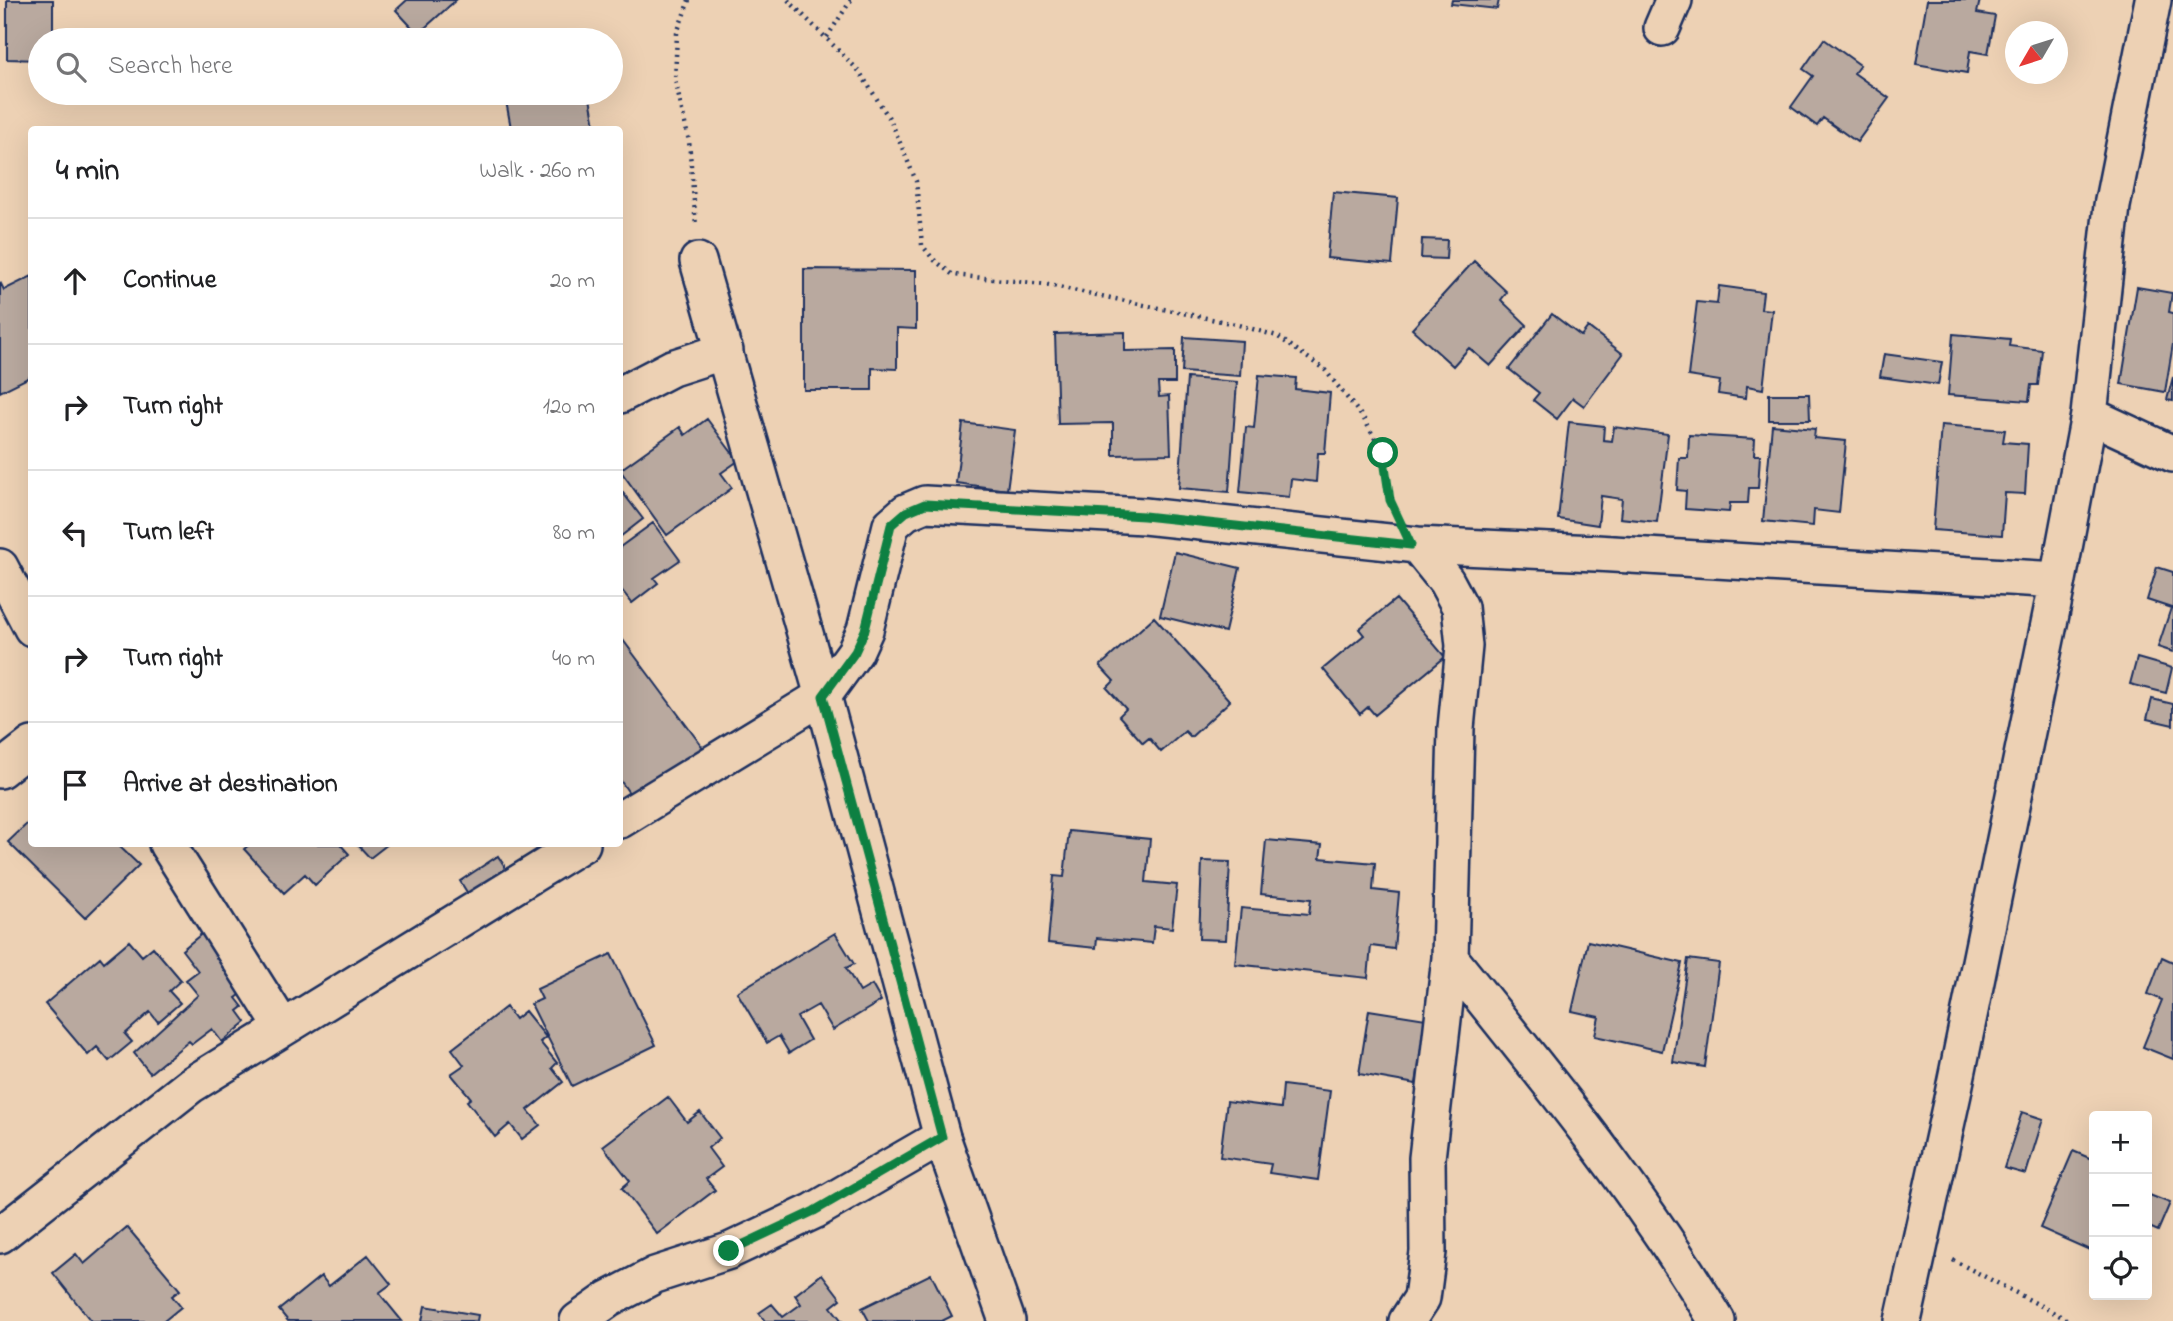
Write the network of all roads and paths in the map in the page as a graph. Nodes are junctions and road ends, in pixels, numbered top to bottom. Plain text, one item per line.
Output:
1 (689, 0) edge
2 (788, 0) edge
3 (851, 0) edge
4 (2153, 0) edge
5 (827, 37) junction
6 (698, 261) joint
7 (725, 351) junction
8 (623, 393) edge
9 (2089, 415) junction
10 (2173, 454) edge
11 (1414, 545) junction
12 (0, 567) edge
13 (2058, 580) junction
14 (28, 620) edge
15 (823, 696) junction
16 (28, 748) edge
17 (0, 770) edge
18 (623, 818) edge
19 (169, 847) edge
20 (577, 847) edge
21 (1450, 958) junction
22 (283, 1028) junction
23 (942, 1137) junction
24 (0, 1235) edge
25 (1921, 1243) junction
26 (578, 1321) edge
27 (1007, 1321) edge
28 (1407, 1321) edge
29 (1717, 1321) edge
30 (1903, 1321) edge
31 (2070, 1321) edge

1 - 6 path
2 - 5 path
3 - 5 path
4 - 9 street
5 - 11 path
6 - 7 street
7 - 8 street
7 - 15 street
9 - 10 street
9 - 13 street
11 - 13 street
11 - 15 street
11 - 21 street
12 - 14 street
13 - 25 street
15 - 18 street
15 - 23 street
16 - 17 street
19 - 22 street
20 - 22 street
21 - 28 street
21 - 29 street
22 - 24 street
23 - 26 street
23 - 27 street
25 - 30 street
25 - 31 path

